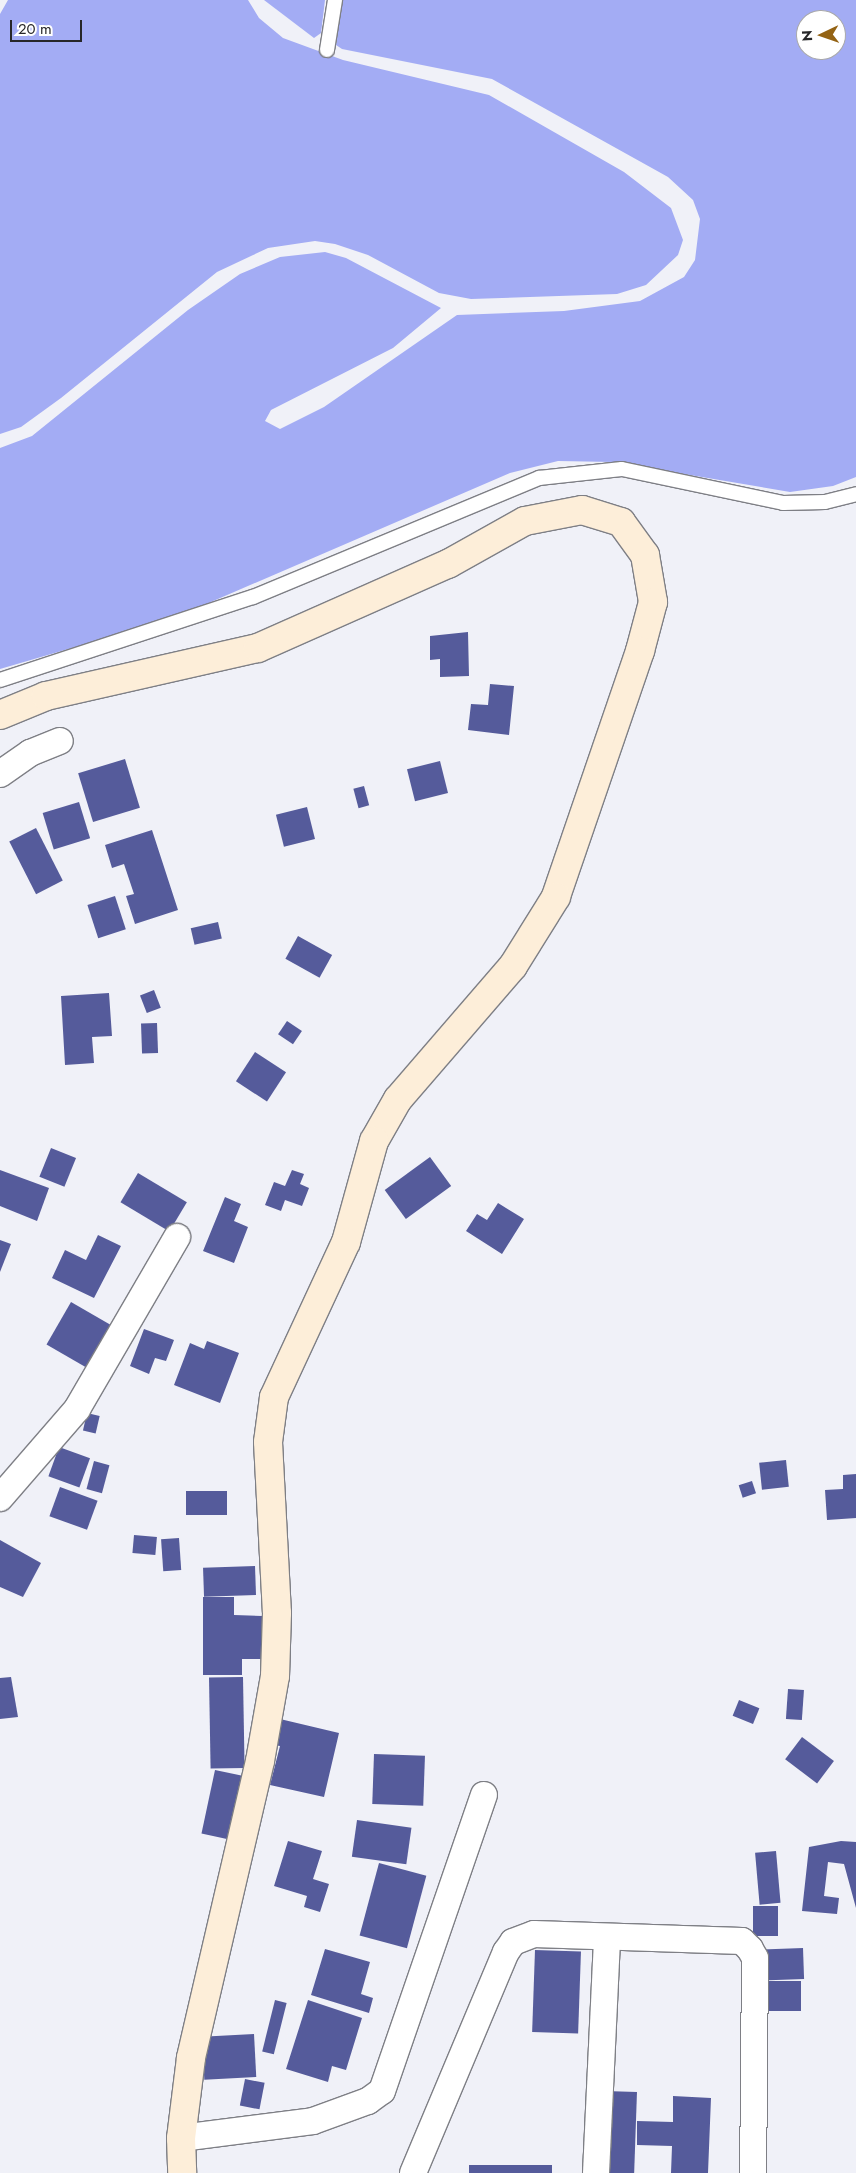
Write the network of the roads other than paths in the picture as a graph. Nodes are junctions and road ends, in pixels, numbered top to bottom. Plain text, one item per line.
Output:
1 (335, 0) edge
2 (327, 50) dead end
3 (856, 494) edge
4 (0, 680) edge
5 (0, 715) edge
6 (60, 741) dead end
7 (0, 774) edge
8 (177, 1237) dead end
9 (0, 1498) edge
10 (484, 1795) dead end
11 (607, 1937) junction
12 (181, 2138) junction
13 (182, 2173) edge
14 (413, 2173) edge
15 (596, 2173) edge
16 (752, 2173) edge

1 - 2 lane
3 - 4 lane
5 - 12 street
6 - 7 street
8 - 9 street
10 - 12 street
11 - 14 street
11 - 15 street
11 - 16 street
12 - 13 street

